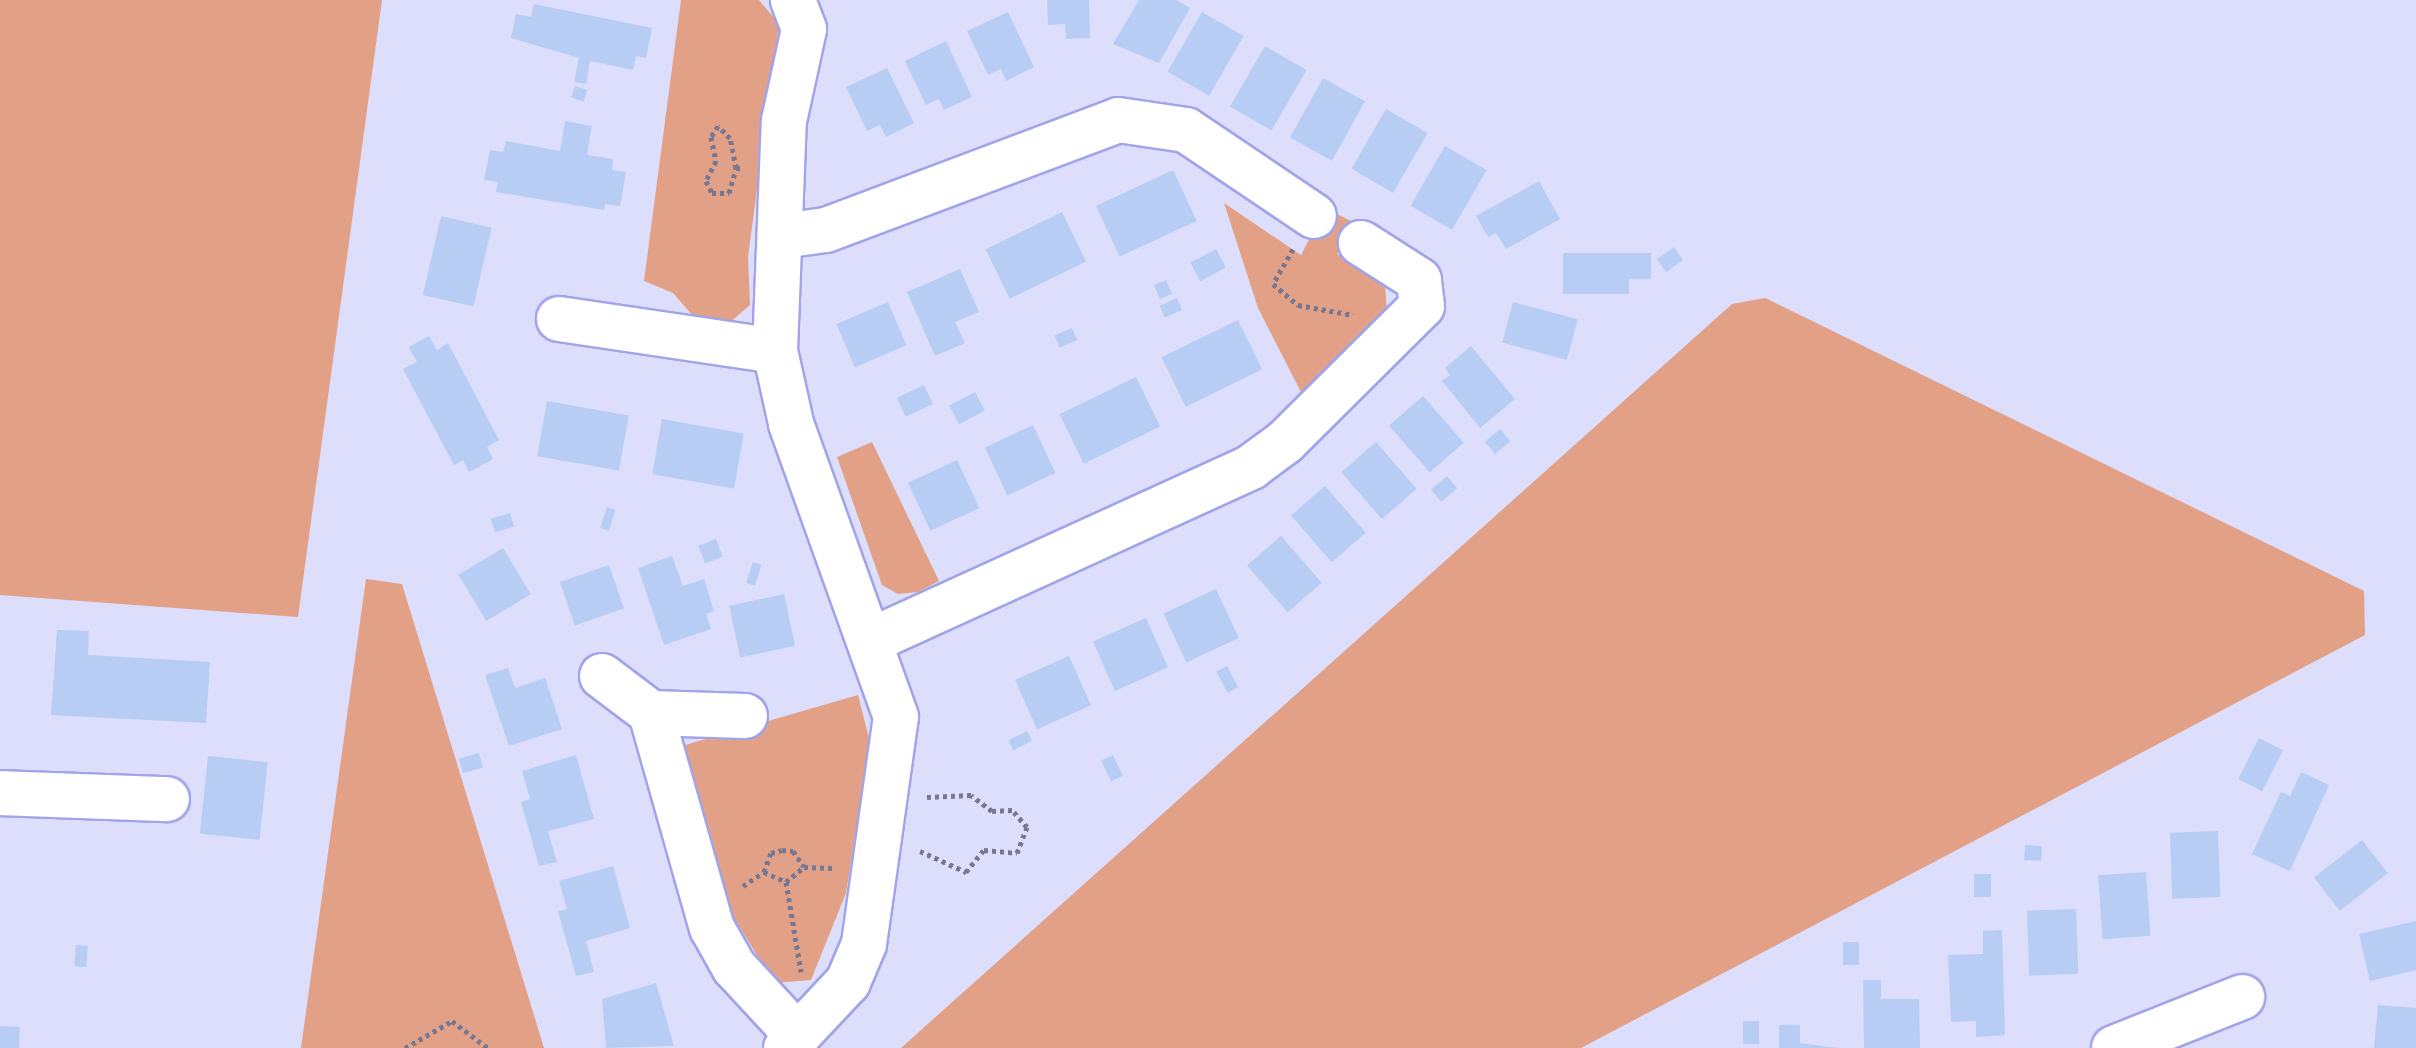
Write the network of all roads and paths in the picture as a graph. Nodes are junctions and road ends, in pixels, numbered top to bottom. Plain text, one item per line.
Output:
1 (793, 0) edge
2 (736, 168) junction
3 (760, 168) dead end
4 (1314, 216) dead end
5 (782, 236) junction
6 (1361, 243) dead end
7 (1290, 253) dead end
8 (559, 319) dead end
9 (1391, 343) junction
10 (775, 351) junction
11 (872, 640) junction
12 (602, 676) dead end
13 (651, 713) junction
14 (745, 716) dead end
15 (0, 793) edge
16 (167, 799) dead end
17 (918, 799) dead end
18 (896, 852) junction
19 (804, 867) junction
20 (764, 872) junction
21 (786, 882) junction
22 (732, 887) dead end
23 (803, 984) dead end
24 (2242, 997) dead end
25 (792, 1042) edge
26 (405, 1048) edge
27 (488, 1048) edge
28 (2114, 1048) edge

1 - 5 street
2 - 2 path
2 - 3 path
4 - 5 street
5 - 10 street
6 - 9 street
7 - 9 path
8 - 10 street
9 - 11 street
10 - 11 street
11 - 18 street
12 - 13 street
13 - 14 street
13 - 25 street
15 - 16 street
17 - 18 path
18 - 19 path
18 - 25 street
19 - 20 path
19 - 21 path
20 - 21 path
20 - 22 path
21 - 23 path
24 - 28 street
26 - 27 path

